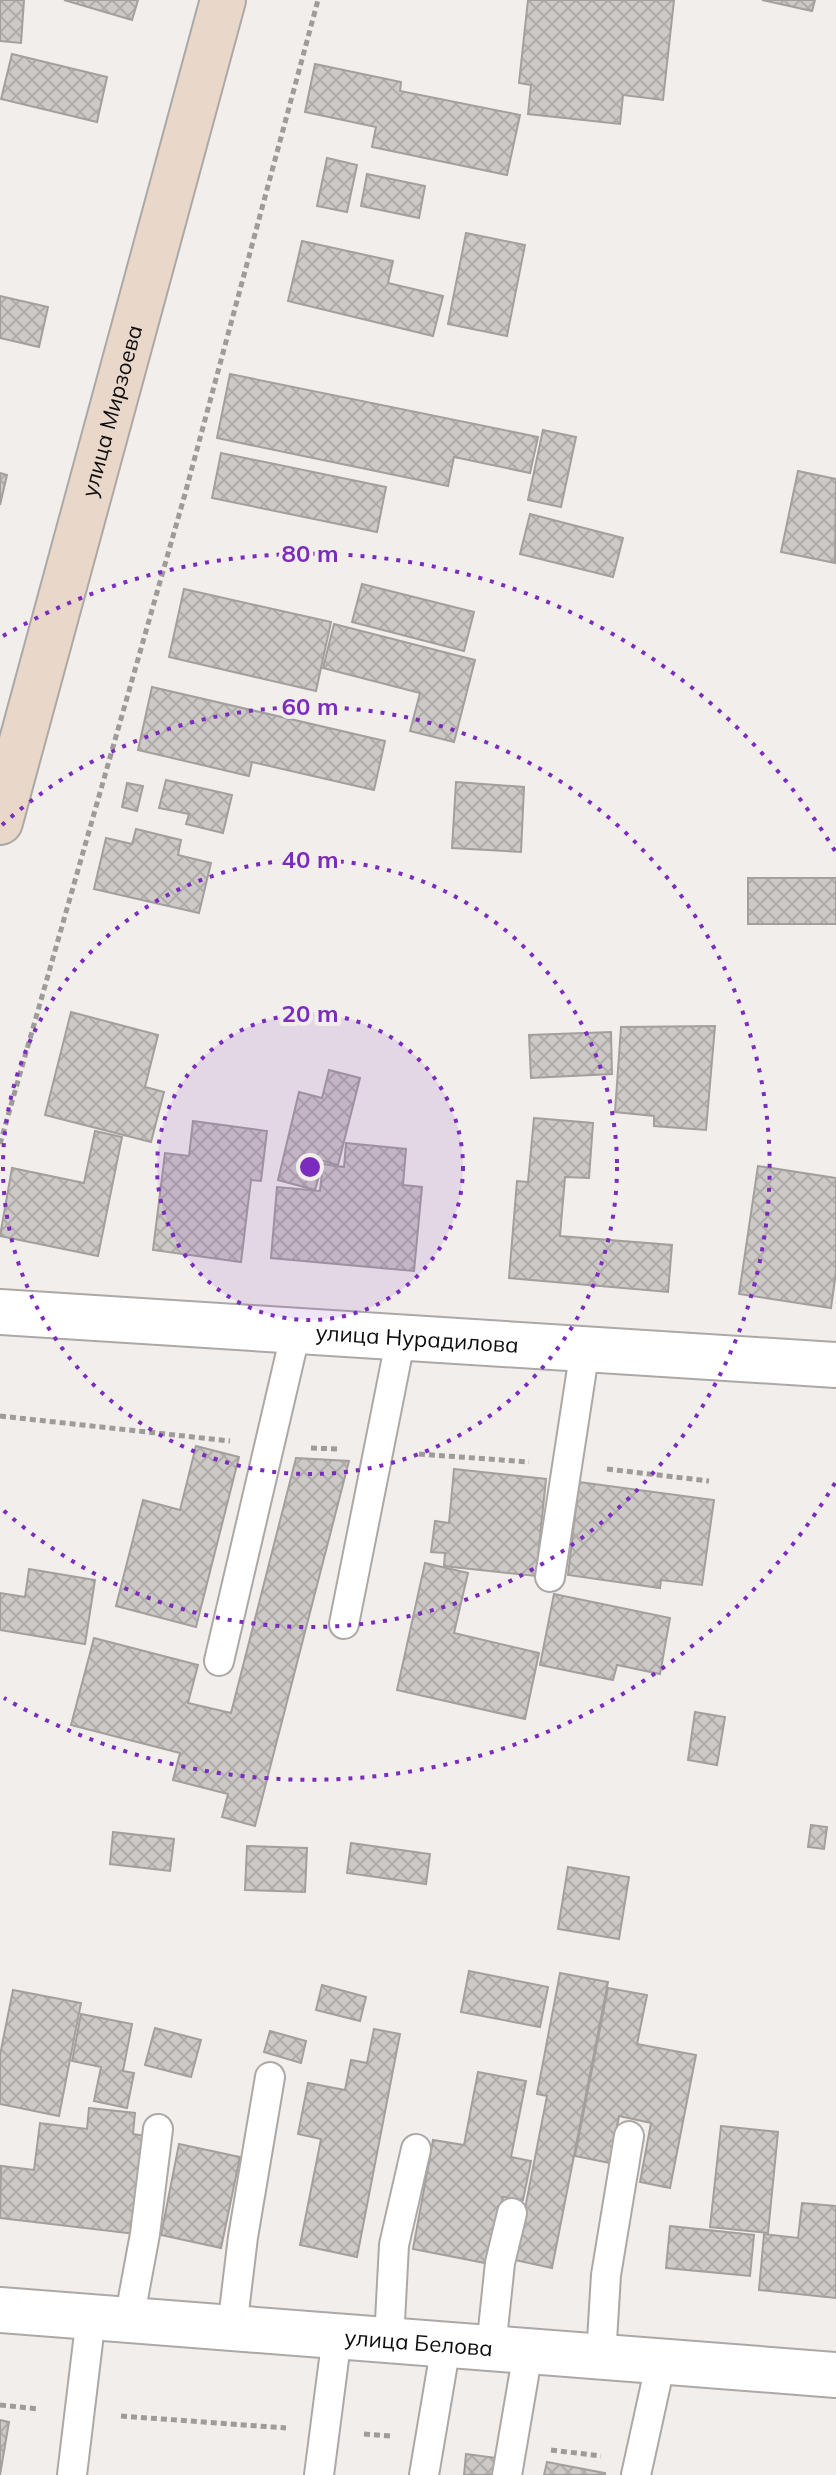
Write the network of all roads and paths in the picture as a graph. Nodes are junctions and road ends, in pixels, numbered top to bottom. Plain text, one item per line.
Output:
1 (223, 0) edge
2 (318, 0) edge
3 (0, 822) edge
4 (0, 1144) edge
5 (0, 1312) edge
6 (296, 1331) junction
7 (401, 1337) junction
8 (585, 1349) junction
9 (836, 1365) edge
10 (550, 1577) dead end
11 (344, 1624) dead end
12 (219, 1661) dead end
13 (270, 2077) dead end
14 (158, 2129) dead end
15 (629, 2136) dead end
16 (416, 2149) dead end
17 (512, 2213) dead end
18 (0, 2310) edge
19 (110, 2318) junction
20 (232, 2328) junction
21 (337, 2336) junction
22 (389, 2340) junction
23 (446, 2345) junction
24 (510, 2350) junction
25 (601, 2357) junction
26 (661, 2361) junction
27 (836, 2375) edge
28 (72, 2475) edge
29 (319, 2475) edge
30 (424, 2475) edge
31 (507, 2475) edge
32 (636, 2475) edge

1 - 3 street, улица Мирзоева
2 - 4 path
5 - 6 street, улица Нурадилова
6 - 7 street, улица Нурадилова
6 - 12 lane
7 - 8 street, улица Нурадилова
7 - 11 lane
8 - 9 street, улица Нурадилова
8 - 10 lane
13 - 20 lane
14 - 19 lane
15 - 25 lane
16 - 22 lane
17 - 24 lane
18 - 19 street, улица Белова
19 - 20 street, улица Белова
19 - 28 lane
20 - 21 street, улица Белова
21 - 22 street, улица Белова
21 - 29 lane
22 - 23 street, улица Белова
23 - 24 street, улица Белова
23 - 30 lane
24 - 25 street, улица Белова
24 - 31 lane
25 - 26 street, улица Белова
26 - 27 street, улица Белова
26 - 32 lane

